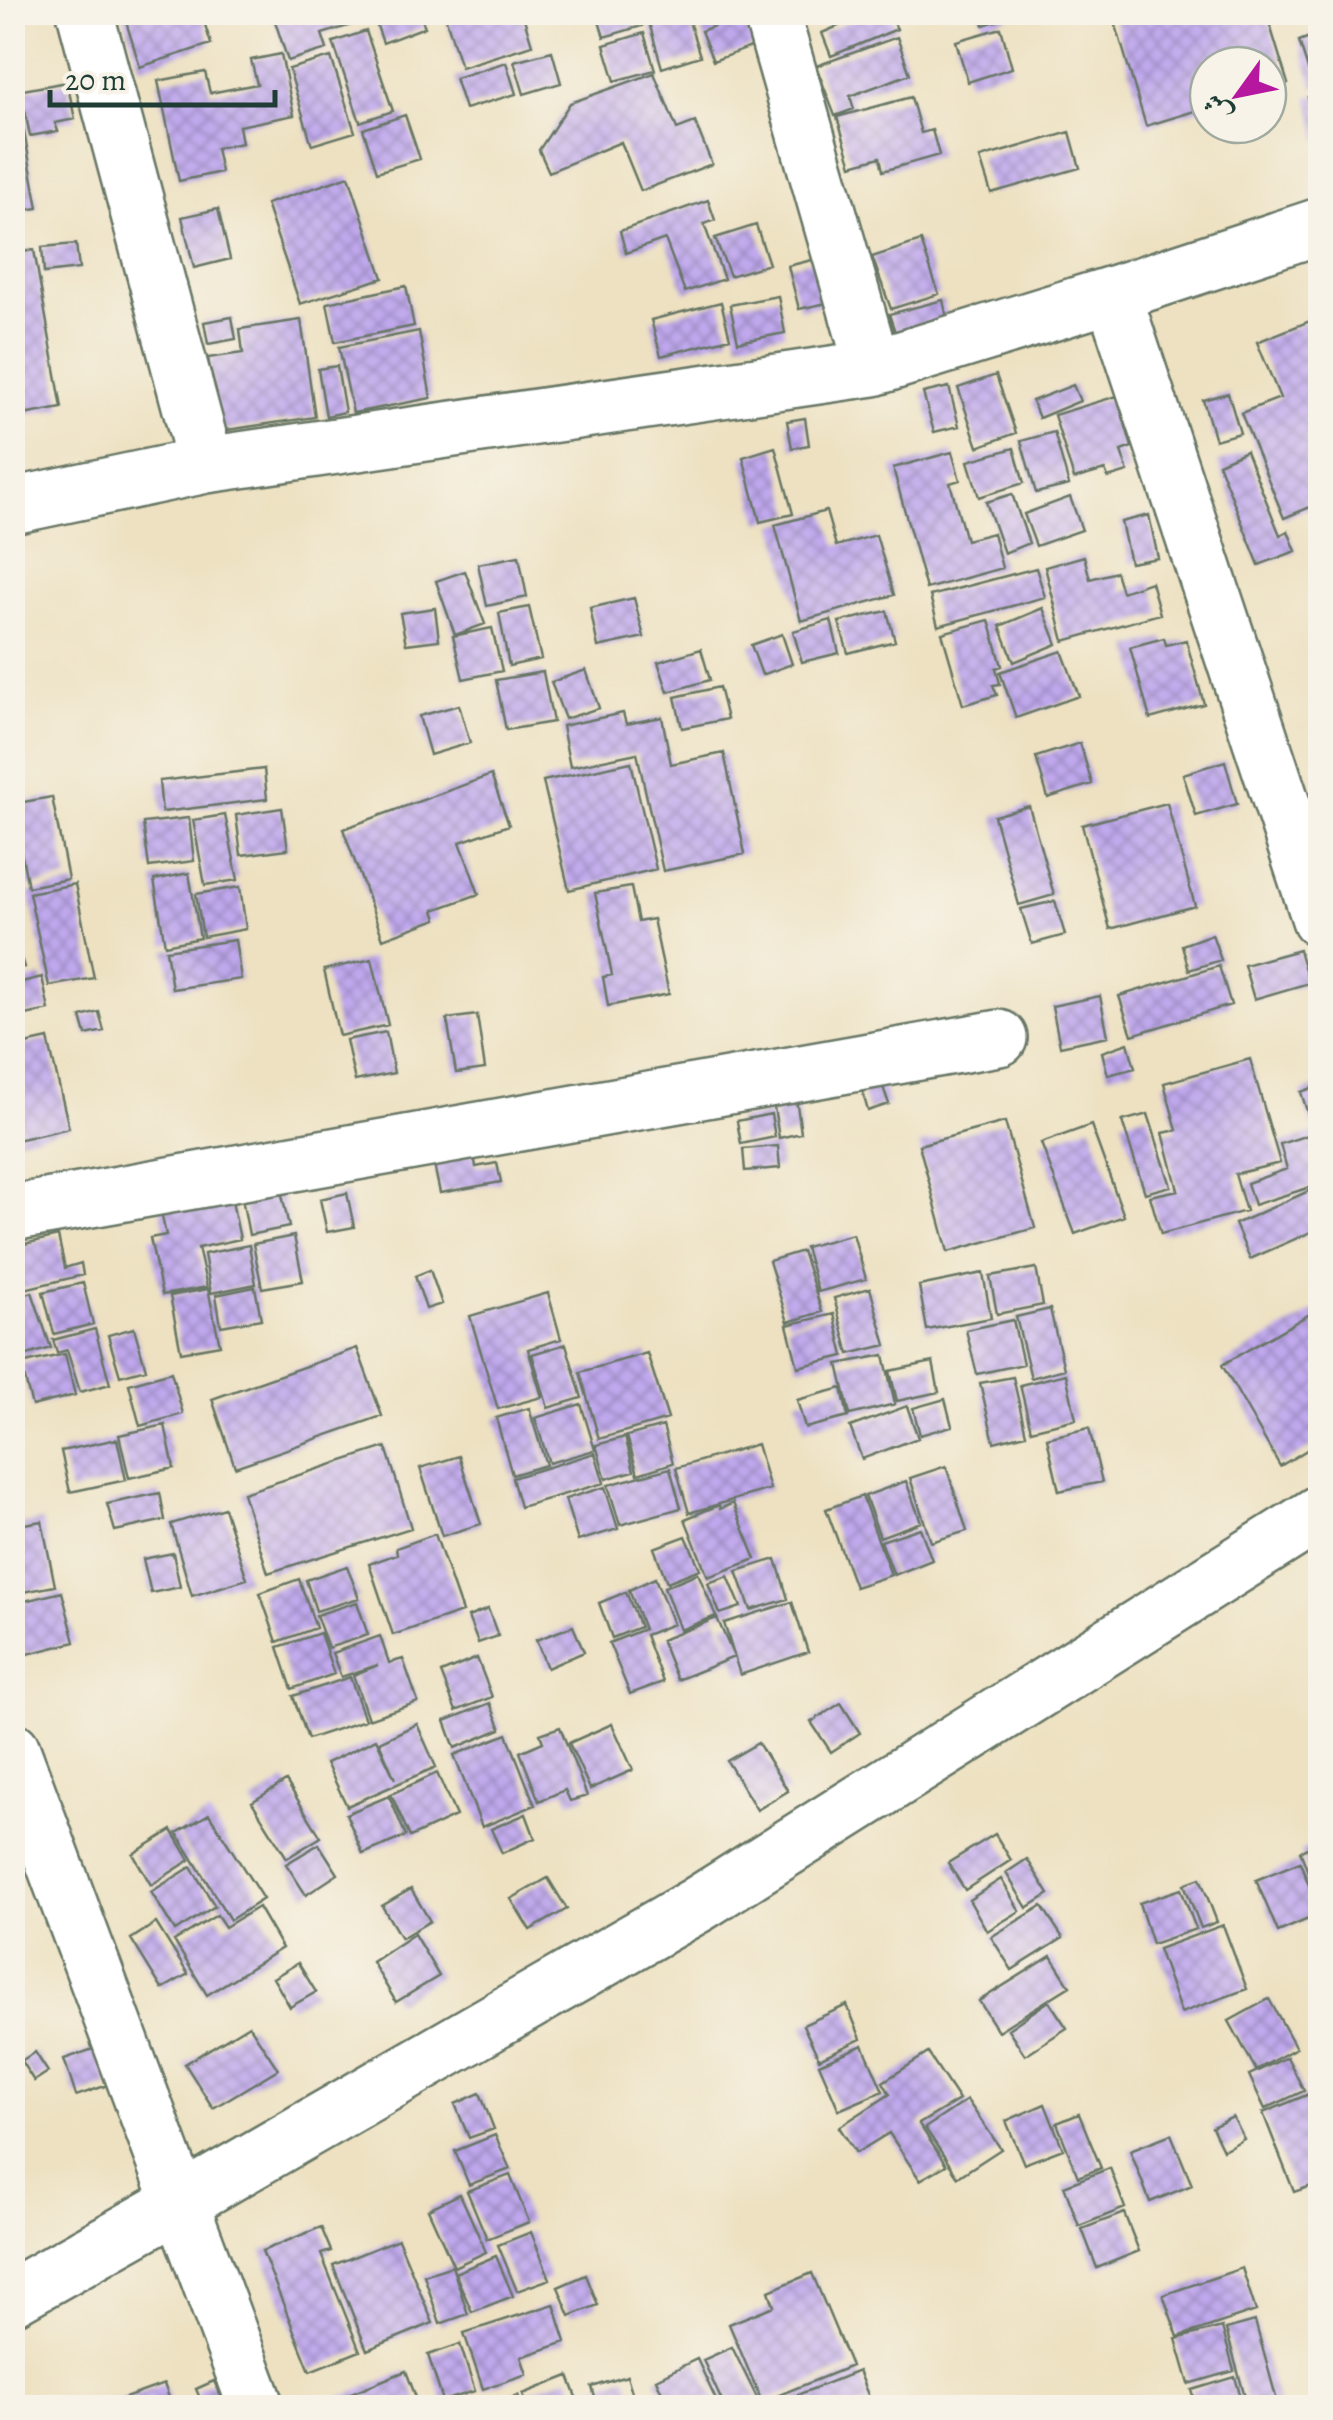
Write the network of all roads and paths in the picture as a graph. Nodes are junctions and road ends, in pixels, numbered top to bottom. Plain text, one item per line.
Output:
1 (85, 12) edge
2 (771, 12) edge
3 (1320, 226) edge
4 (1113, 294) junction
5 (872, 368) junction
6 (206, 465) junction
7 (12, 506) edge
8 (1320, 919) edge
9 (999, 1038) dead end
10 (12, 1213) edge
11 (1320, 1513) edge
12 (1320, 1533) edge
13 (1320, 1558) edge
14 (12, 1750) edge
15 (179, 2204) junction
16 (12, 2296) edge
17 (256, 2408) edge

1 - 6 street
2 - 5 street
3 - 4 street
4 - 5 street
4 - 8 street
5 - 6 street
6 - 7 street
9 - 10 street
11 - 15 street
12 - 13 street
14 - 15 street
15 - 16 street
15 - 17 street

